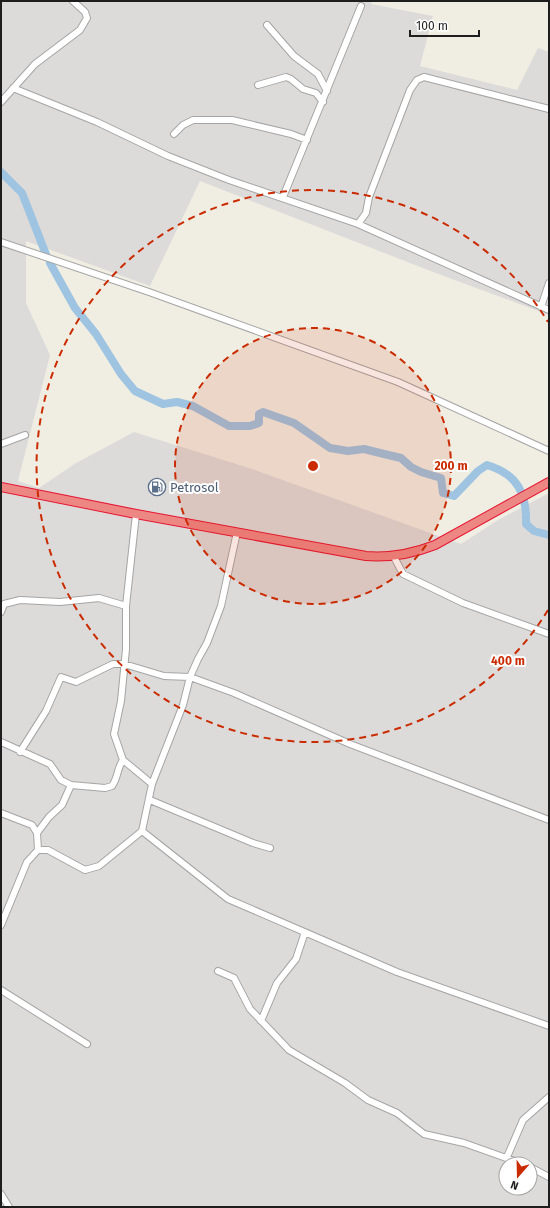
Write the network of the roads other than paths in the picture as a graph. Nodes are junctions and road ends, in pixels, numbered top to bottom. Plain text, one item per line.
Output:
1 (73, 1) edge
2 (361, 6) dead end
3 (267, 25) dead end
4 (258, 85) dead end
5 (13, 88) junction
6 (327, 91) junction
7 (1, 102) edge
8 (322, 102) junction
9 (549, 109) edge
10 (174, 134) dead end
11 (307, 140) junction
12 (283, 197) junction
13 (358, 224) junction
14 (1, 242) edge
15 (549, 283) edge
16 (541, 307) junction
17 (549, 310) edge
18 (25, 435) dead end
19 (1, 444) edge
20 (549, 451) edge
21 (549, 482) edge
22 (3, 488) edge
23 (136, 514) junction
24 (237, 532) junction
25 (394, 556) junction
26 (126, 606) junction
27 (1, 612) edge
28 (549, 634) edge
29 (124, 664) junction
30 (190, 677) junction
31 (1, 742) edge
32 (20, 752) junction
33 (123, 760) junction
34 (152, 784) junction
35 (71, 785) junction
36 (150, 800) junction
37 (1, 813) edge
38 (549, 820) edge
39 (142, 831) junction
40 (37, 834) junction
41 (270, 848) dead end
42 (38, 850) junction
43 (1, 925) edge
44 (305, 932) junction
45 (218, 971) dead end
46 (1, 990) edge
47 (261, 1021) junction
48 (549, 1026) edge
49 (87, 1044) dead end
50 (549, 1097) edge
51 (504, 1156) edge
52 (507, 1156) edge
53 (538, 1171) edge
54 (549, 1177) edge
55 (1, 1194) edge
56 (9, 1207) edge

1 - 5 street
2 - 6 street
3 - 6 street
4 - 8 street
5 - 7 street
5 - 12 street
6 - 8 street
8 - 11 street
9 - 13 street
10 - 11 street
11 - 12 street
12 - 13 street
13 - 16 street
14 - 20 street
15 - 16 street
16 - 17 street
18 - 19 street
21 - 25 highway
22 - 23 highway
23 - 24 highway
23 - 26 street
24 - 25 highway
24 - 30 street
25 - 28 street
26 - 27 street
26 - 29 street
29 - 30 street
29 - 32 street
29 - 33 street
30 - 34 street
30 - 38 street
31 - 32 street
32 - 35 street
33 - 34 street
33 - 35 street
34 - 36 street
35 - 40 street
36 - 39 street
36 - 41 street
37 - 40 street
39 - 42 street
39 - 44 street
40 - 42 street
42 - 43 street
44 - 47 street
44 - 48 street
45 - 47 street
46 - 49 street
47 - 51 street
50 - 52 street
53 - 54 street
55 - 56 street

